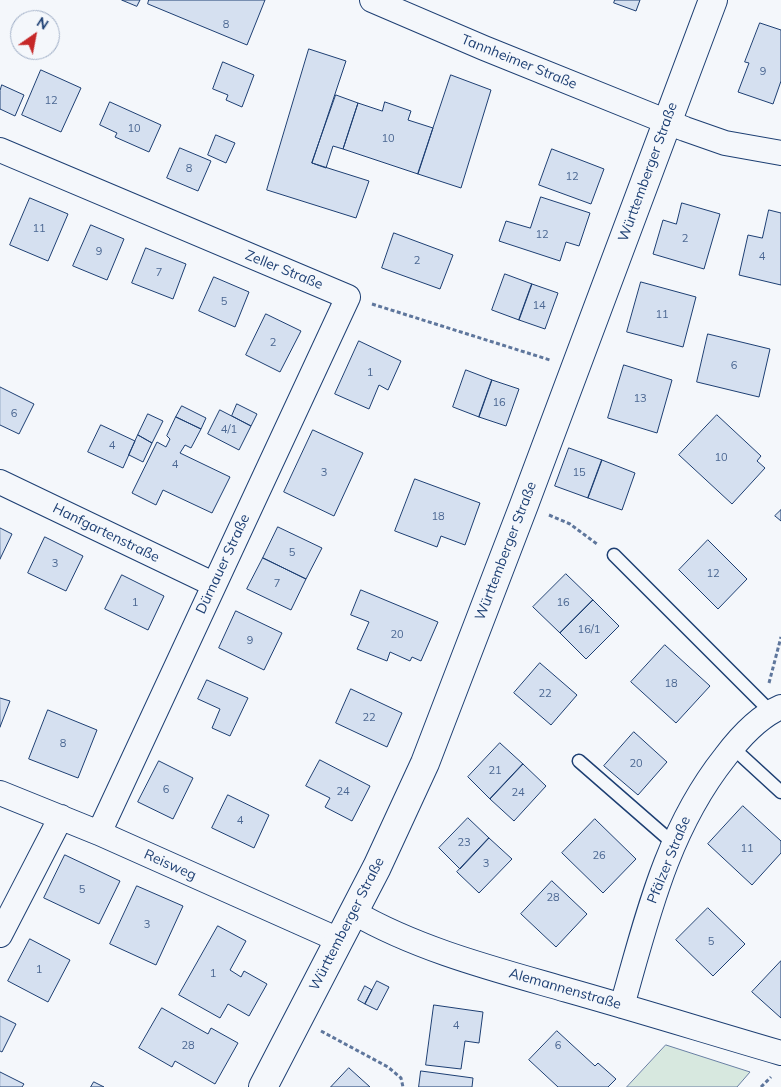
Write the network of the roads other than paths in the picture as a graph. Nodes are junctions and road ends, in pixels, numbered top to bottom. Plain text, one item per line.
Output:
1 (372, 0) edge
2 (713, 0) edge
3 (667, 122) junction
4 (0, 150) edge
5 (781, 153) edge
6 (348, 297) joint
7 (0, 482) edge
8 (614, 556) road end
9 (213, 584) junction
10 (769, 705) edge
11 (732, 747) junction
12 (578, 761) dead end
13 (0, 792) edge
14 (781, 792) edge
15 (61, 817) junction
16 (99, 833) junction
17 (673, 843) junction
18 (353, 912) junction
19 (0, 934) edge
20 (339, 940) junction
21 (622, 1006) junction
22 (781, 1054) edge
23 (263, 1087) edge

1 - 3 street, Tannheimer Straße
2 - 3 main road, Württemberger Straße
3 - 5 street, Tannheimer Straße
3 - 18 main road, Württemberger Straße
4 - 6 street, Zeller Straße
6 - 9 street, Dürnauer Straße
7 - 9 street, Hanfgartenstraße
8 - 10 lane
9 - 16 street, Dürnauer Straße
10 - 11 street, Pfälzer Straße
11 - 14 lane
11 - 17 street, Pfälzer Straße
12 - 17 lane
13 - 15 street, Reisweg
15 - 16 street, Reisweg
15 - 19 street
16 - 20 street, Reisweg
17 - 21 street, Pfälzer Straße
18 - 20 main road, Württemberger Straße
18 - 21 street, Alemannenstraße
20 - 23 main road, Württemberger Straße
21 - 22 street, Alemannenstraße

